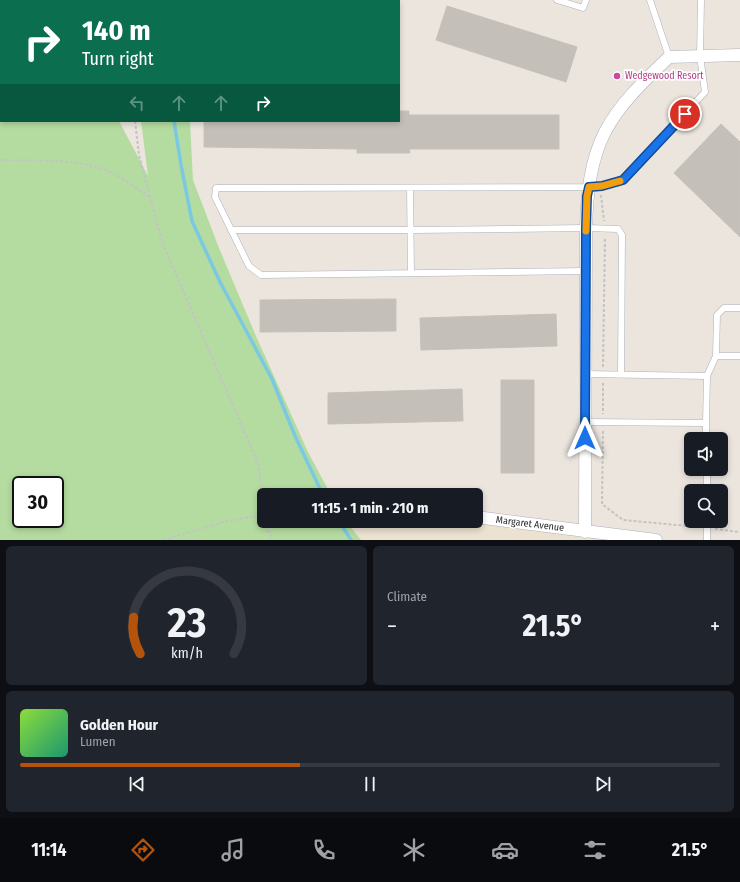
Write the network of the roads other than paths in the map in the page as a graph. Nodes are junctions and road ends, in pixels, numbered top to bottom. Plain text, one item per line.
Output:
1 (557, 0) edge
2 (586, 0) edge
3 (650, 0) edge
4 (701, 0) edge
5 (740, 55) edge
6 (700, 56) junction
7 (669, 57) junction
8 (589, 187) junction
9 (410, 188) junction
10 (586, 228) junction
11 (231, 230) junction
12 (411, 230) junction
13 (586, 271) junction
14 (411, 273) junction
15 (740, 308) edge
16 (716, 356) junction
17 (740, 356) edge
18 (585, 374) junction
19 (621, 374) junction
20 (707, 376) junction
21 (585, 422) junction
22 (706, 423) junction
23 (706, 432) edge
24 (483, 518) edge
25 (707, 528) edge
26 (584, 532) junction
27 (635, 539) edge
28 (656, 540) edge
29 (707, 540) edge

1 - 2 lane
3 - 7 lane
4 - 6 lane
5 - 6 street
6 - 7 street
6 - 8 lane
7 - 8 street
8 - 9 lane
8 - 10 street
9 - 11 lane
9 - 12 lane
10 - 12 lane
10 - 13 street
10 - 19 lane
11 - 12 lane
11 - 14 lane
12 - 14 lane
13 - 14 lane
13 - 18 street
15 - 16 lane
16 - 17 lane
16 - 20 lane
18 - 19 lane
18 - 21 street
19 - 20 lane
20 - 22 lane
21 - 22 lane
21 - 26 street
22 - 23 lane
24 - 26 street, Margaret Avenue
25 - 29 lane
26 - 27 street, Margaret Avenue
27 - 28 street, Margaret Avenue

